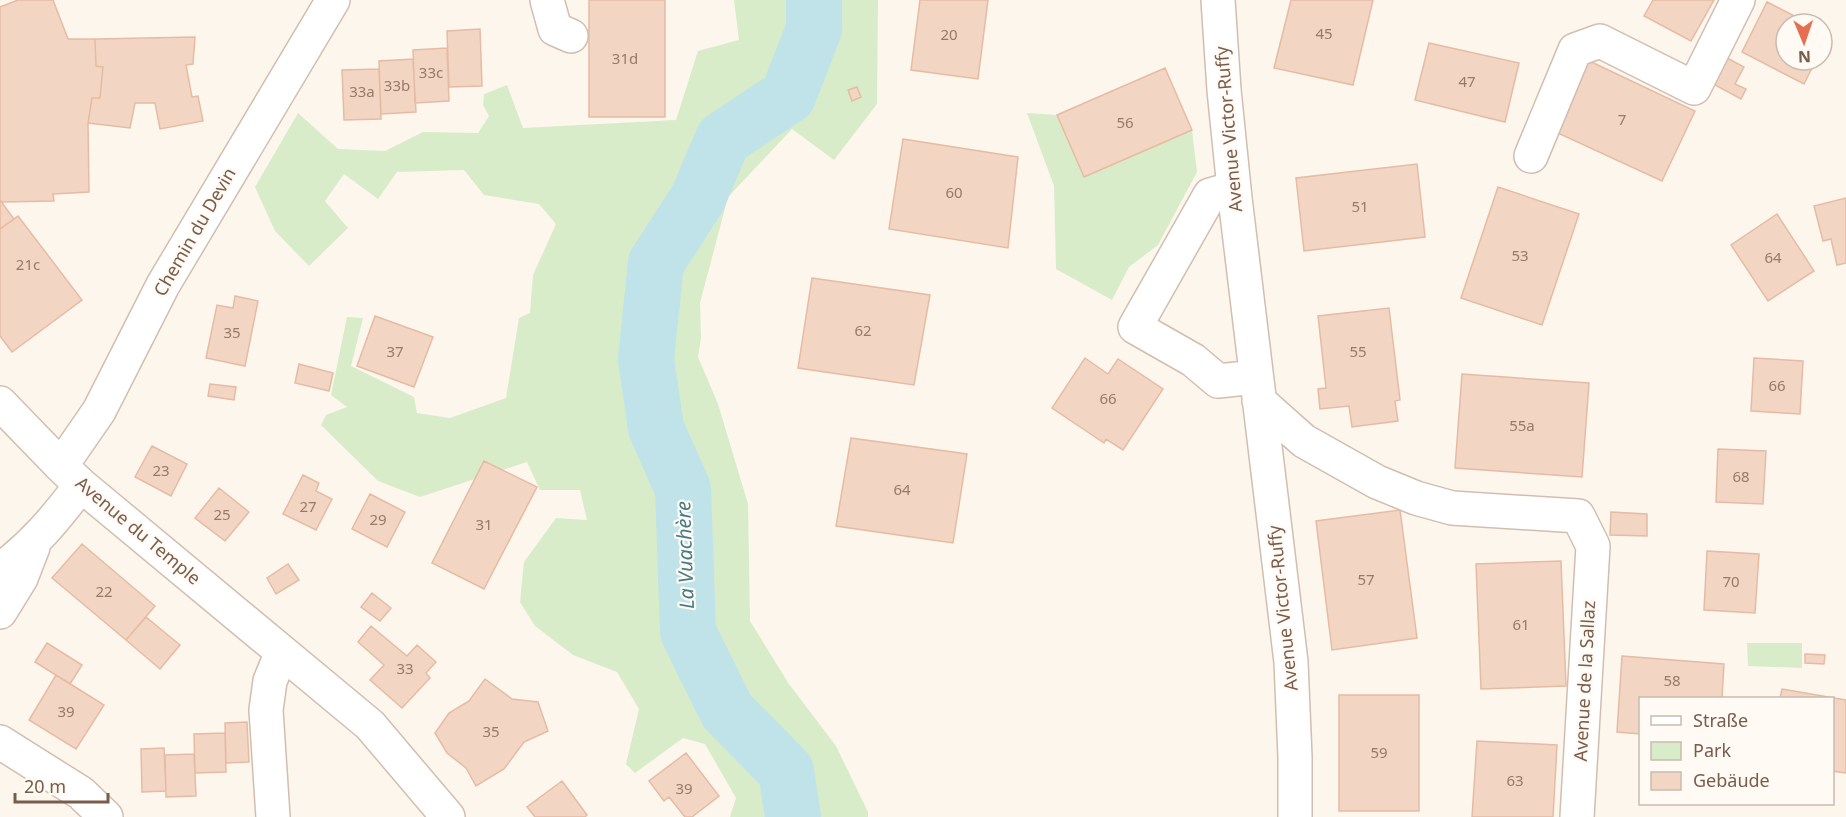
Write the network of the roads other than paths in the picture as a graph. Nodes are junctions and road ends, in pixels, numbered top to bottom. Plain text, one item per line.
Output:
1 (333, 0) edge
2 (547, 0) edge
3 (1738, 0) edge
4 (1762, 0) edge
5 (1221, 3) edge
6 (571, 36) dead end
7 (1732, 53) dead end
8 (1531, 156) dead end
9 (1234, 188) junction
10 (1258, 389) junction
11 (0, 403) edge
12 (71, 476) junction
13 (36, 540) junction
14 (0, 570) edge
15 (0, 612) edge
16 (282, 652) junction
17 (0, 742) edge
18 (106, 817) edge
19 (273, 817) edge
20 (448, 817) edge
21 (1295, 817) edge
22 (1576, 817) edge

1 - 12 street, Chemin du Devin
2 - 6 street
3 - 8 street
4 - 7 street
5 - 9 street, Avenue Victor-Ruffy
9 - 10 street, Avenue Victor-Ruffy
9 - 10 street
10 - 21 street, Avenue Victor-Ruffy
10 - 22 street, Avenue de la Sallaz
11 - 12 street, Avenue du Temple
12 - 13 street, Chemin du Devin
12 - 16 street, Avenue du Temple
13 - 14 street, Chemin du Devin
13 - 15 street, Chemin du Devin
16 - 19 street
16 - 20 street, Avenue du Temple
17 - 18 street

